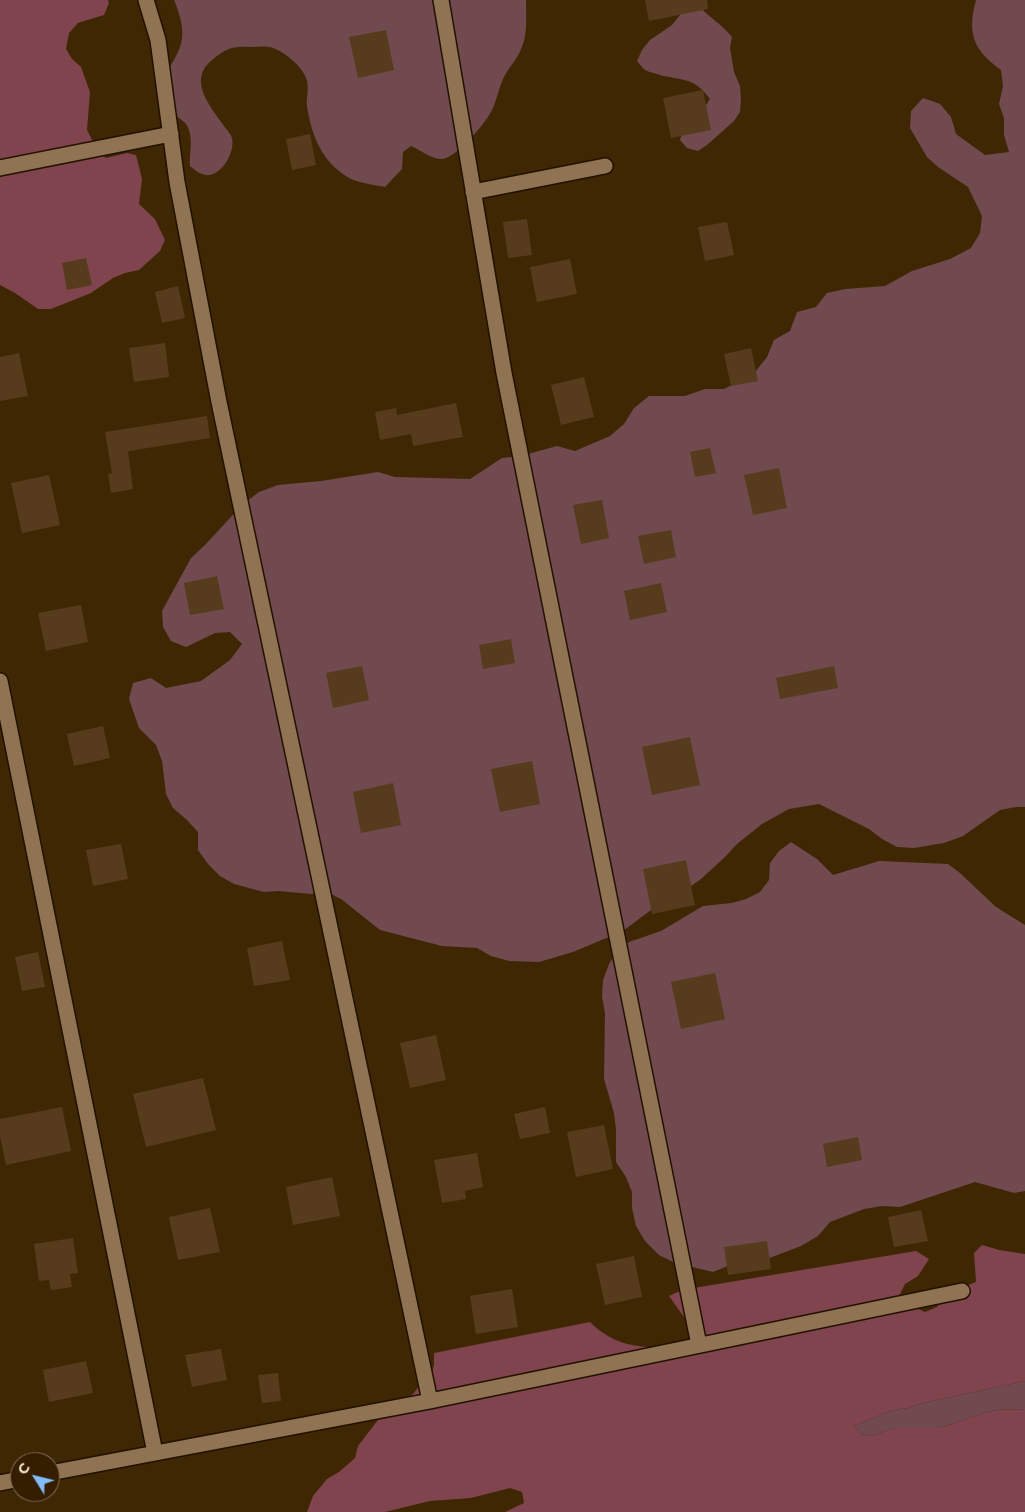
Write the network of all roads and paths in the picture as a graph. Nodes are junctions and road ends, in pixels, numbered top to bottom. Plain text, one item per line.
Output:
1 (146, 0) edge
2 (441, 0) edge
3 (170, 134) junction
4 (605, 166) dead end
5 (0, 168) edge
6 (473, 192) junction
7 (0, 681) edge
8 (962, 1291) dead end
9 (698, 1345) junction
10 (430, 1401) junction
11 (155, 1453) junction
12 (60, 1471) edge

1 - 3 street
2 - 6 street
3 - 5 street
3 - 10 street
4 - 6 street
6 - 9 street
7 - 11 street
8 - 9 street
9 - 10 street
10 - 11 street
11 - 12 street

